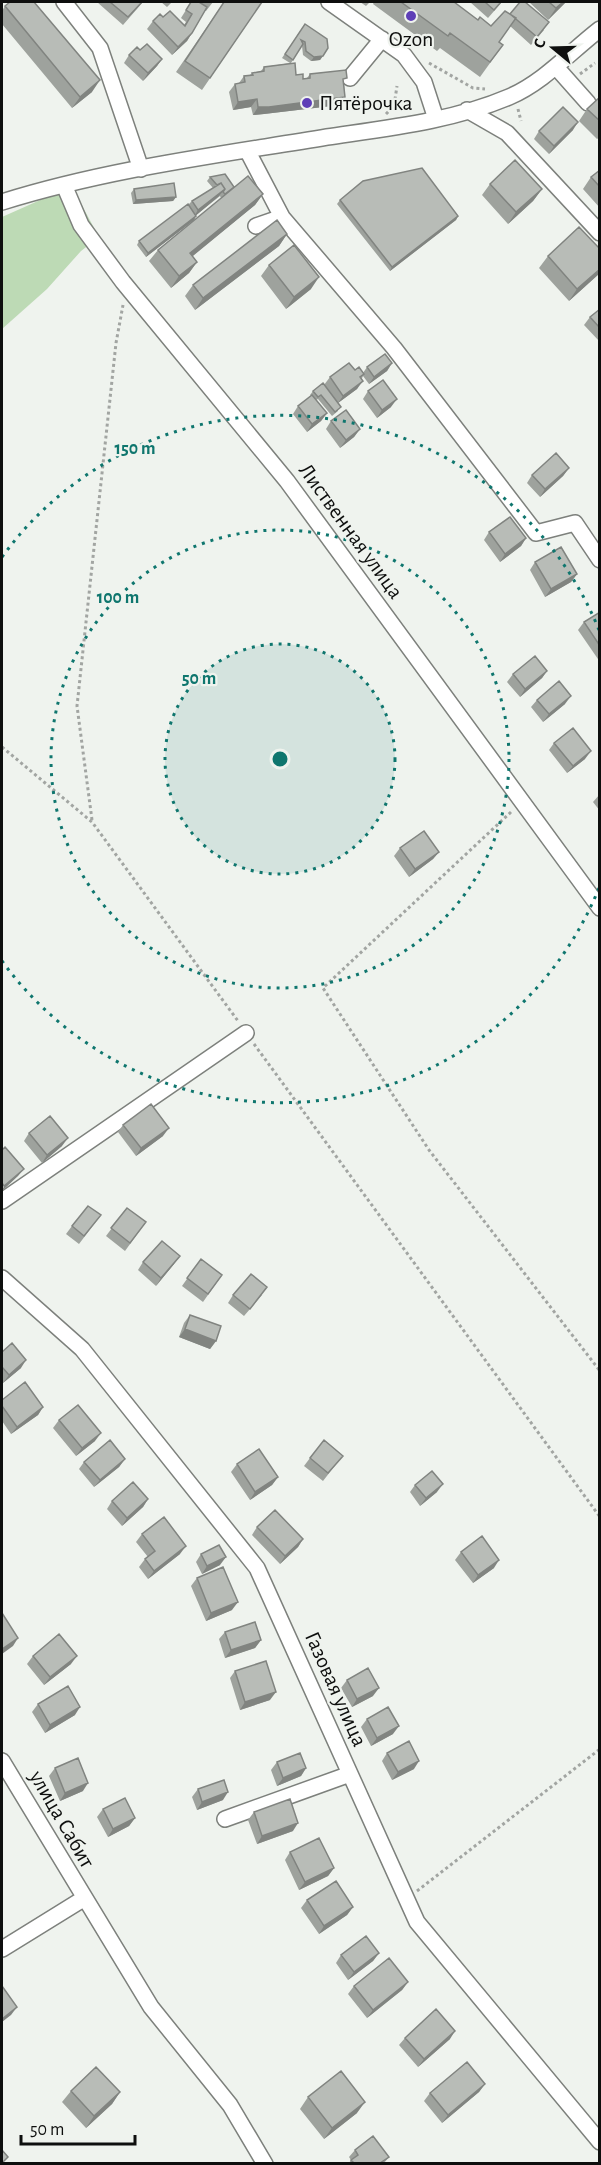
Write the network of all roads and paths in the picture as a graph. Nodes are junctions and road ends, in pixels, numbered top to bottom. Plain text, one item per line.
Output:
1 (64, 2) edge
2 (329, 2) edge
3 (600, 29) edge
4 (382, 39) junction
5 (427, 62) dead end
6 (556, 67) junction
7 (350, 78) dead end
8 (495, 91) dead end
9 (588, 103) dead end
10 (467, 110) junction
11 (436, 119) junction
12 (247, 150) junction
13 (141, 170) junction
14 (64, 184) junction
15 (2, 202) edge
16 (282, 217) junction
17 (256, 226) dead end
18 (600, 233) edge
19 (123, 282) junction
20 (600, 560) edge
21 (2, 747) edge
22 (522, 802) junction
23 (92, 822) junction
24 (600, 908) edge
25 (246, 1033) junction
26 (2, 1201) edge
27 (2, 1278) edge
28 (600, 1371) edge
29 (600, 1517) edge
30 (600, 1749) edge
31 (2, 1761) edge
32 (350, 1774) junction
33 (225, 1819) dead end
34 (83, 1899) junction
35 (406, 1899) junction
36 (2, 1949) edge
37 (600, 2142) edge
38 (265, 2163) edge

1 - 13 street
2 - 4 street
3 - 6 street
4 - 7 street
4 - 11 street
5 - 8 path
6 - 9 street
6 - 10 street
10 - 11 street
10 - 18 street
11 - 12 street
12 - 13 street
12 - 16 street
13 - 14 street
14 - 15 street
14 - 19 street, Лиственная улица
16 - 17 street
16 - 20 street
19 - 22 street, Лиственная улица
19 - 23 path
21 - 23 path
22 - 24 street, Лиственная улица
22 - 28 path
23 - 25 path
25 - 26 street
25 - 29 path
27 - 32 street, Газовая улица
30 - 35 path
31 - 34 street, улица Сабит
32 - 33 street
32 - 35 street, Газовая улица
34 - 36 street
34 - 38 street, улица Сабит
35 - 37 street, Газовая улица

